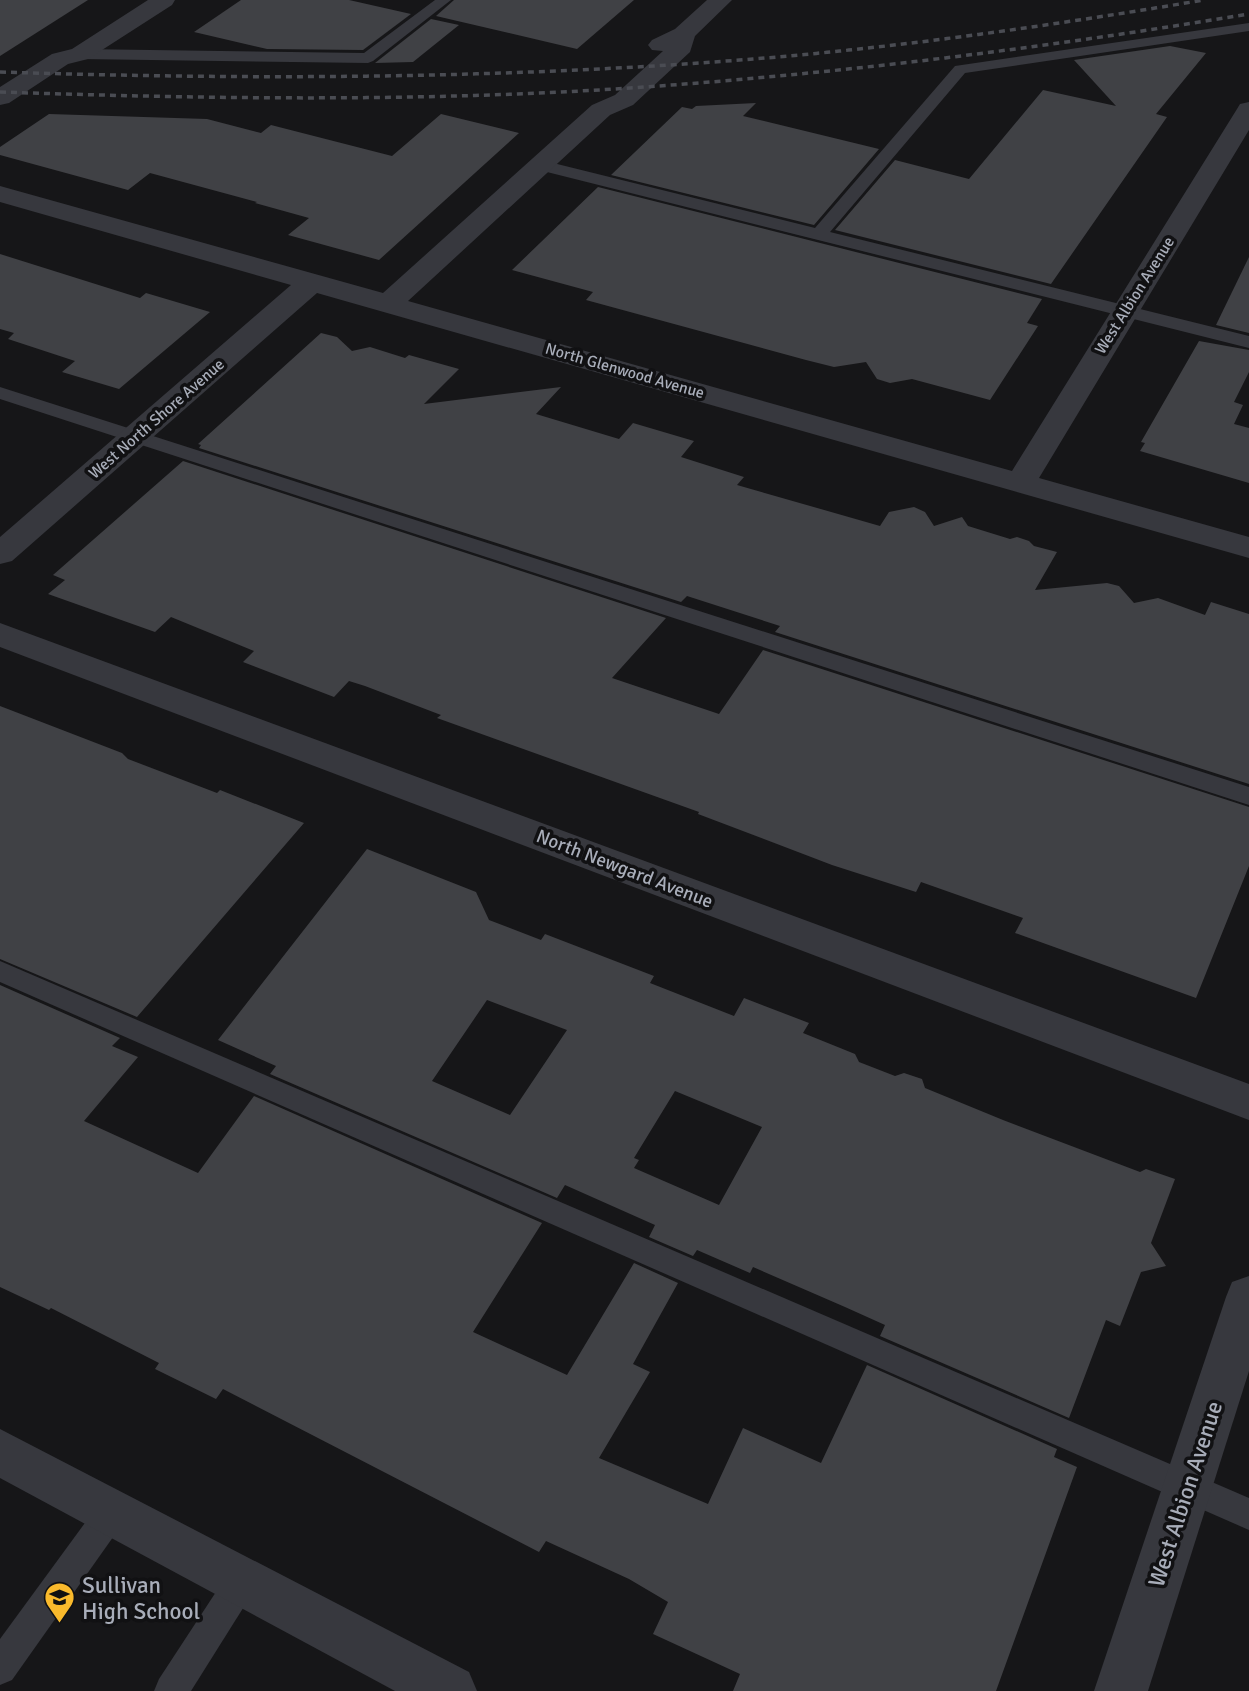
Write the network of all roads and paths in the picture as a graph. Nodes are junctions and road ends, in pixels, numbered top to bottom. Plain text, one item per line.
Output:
1 (164, 0) edge
2 (444, 0) edge
3 (721, 0) edge
4 (1249, 27) edge
5 (80, 54) junction
6 (0, 98) edge
7 (0, 109) edge
8 (1249, 109) edge
9 (541, 165) junction
10 (0, 194) edge
11 (818, 235) junction
12 (312, 282) junction
13 (389, 303) junction
14 (1123, 311) junction
15 (1249, 342) edge
16 (0, 393) edge
17 (134, 437) junction
18 (1020, 483) junction
19 (1249, 548) edge
20 (0, 554) edge
21 (0, 634) edge
22 (1249, 796) edge
23 (0, 971) edge
24 (1249, 1102) edge
25 (1249, 1297) edge
26 (0, 1452) edge
27 (1187, 1487) junction
28 (112, 1511) junction
29 (1249, 1514) edge
30 (243, 1581) junction
31 (0, 1668) edge
32 (171, 1691) edge
33 (450, 1691) edge
34 (1121, 1691) edge

1 - 5 street
2 - 5 lane
3 - 9 street
4 - 11 lane
5 - 6 street
5 - 7 street
8 - 14 street, West Albion Avenue
9 - 11 lane
9 - 13 street
10 - 12 street, North Glenwood Avenue
11 - 14 lane
12 - 13 street, North Glenwood Avenue
12 - 17 street, West North Shore Avenue
13 - 18 street, North Glenwood Avenue
14 - 15 lane
14 - 18 street, West Albion Avenue
16 - 17 lane
17 - 20 street, West North Shore Avenue
17 - 22 lane
18 - 19 street, North Glenwood Avenue
21 - 24 street, North Newgard Avenue
23 - 27 lane
25 - 27 street, West Albion Avenue
26 - 28 street
27 - 29 lane
27 - 34 street, West Albion Avenue
28 - 30 street
28 - 31 lane
30 - 32 lane
30 - 33 street

